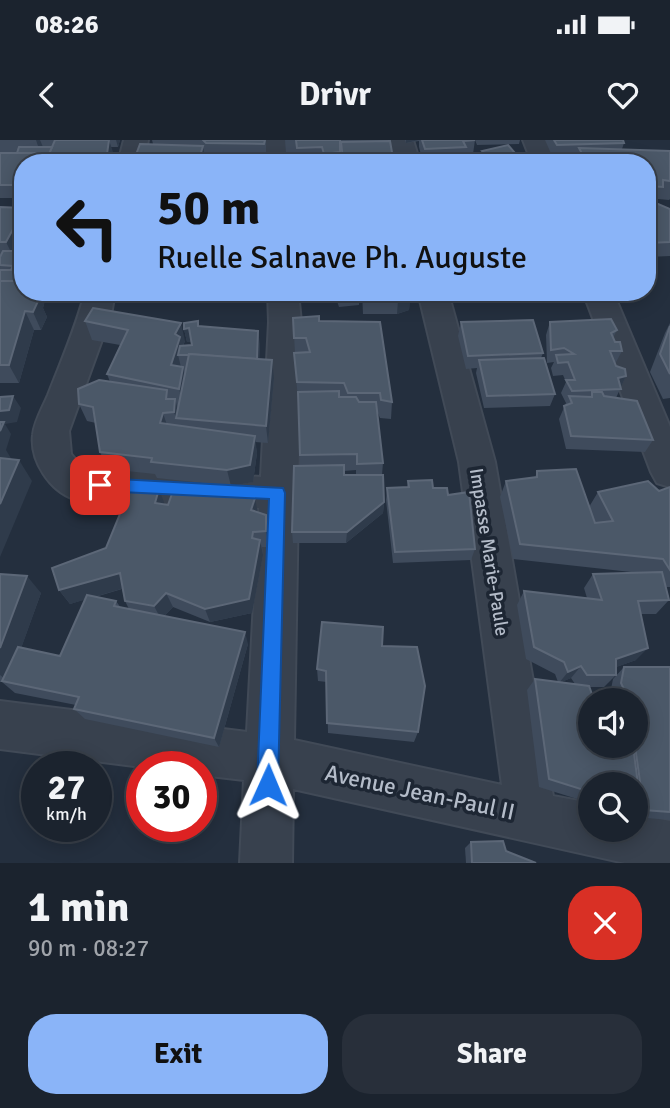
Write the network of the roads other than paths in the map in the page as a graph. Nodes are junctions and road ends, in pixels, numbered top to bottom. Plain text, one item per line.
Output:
1 (98, 301) edge
2 (284, 301) edge
3 (435, 301) edge
4 (602, 301) edge
5 (670, 469) edge
6 (277, 493) junction
7 (0, 725) edge
8 (268, 759) junction
9 (531, 816) junction
10 (578, 826) edge
11 (648, 842) edge
12 (670, 847) edge
13 (266, 863) edge

1 - 6 street
2 - 6 street
3 - 9 street, Impasse Marie-Paule
4 - 5 street
6 - 8 street
7 - 8 street, Avenue Jean-Paul II
8 - 9 street, Avenue Jean-Paul II
8 - 13 street
9 - 10 street, Avenue Jean-Paul II
11 - 12 street, Avenue Jean-Paul II

